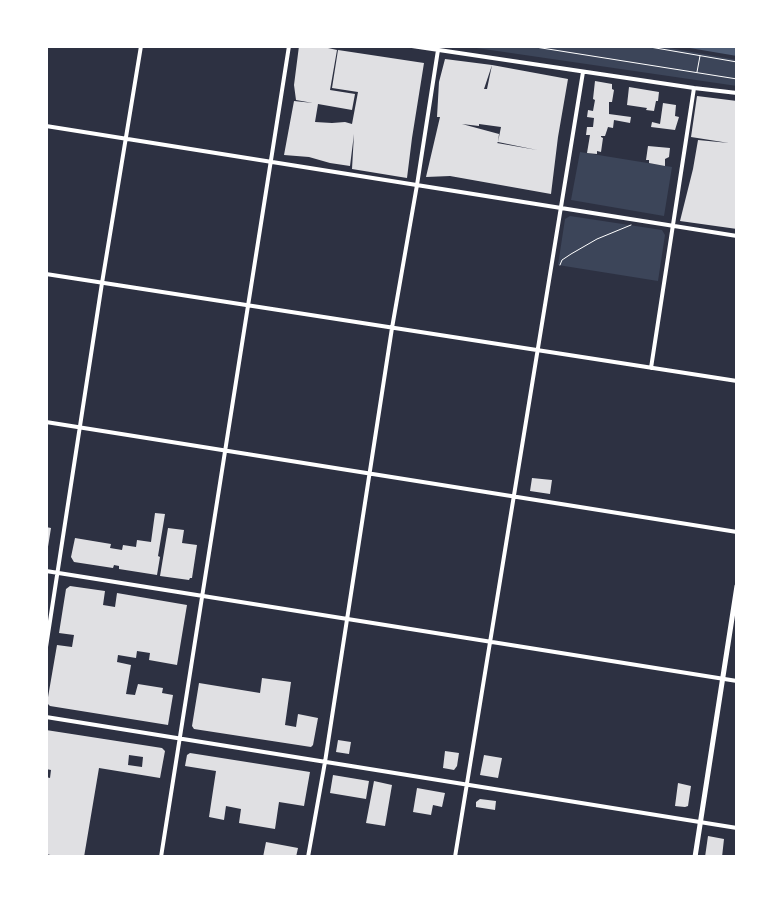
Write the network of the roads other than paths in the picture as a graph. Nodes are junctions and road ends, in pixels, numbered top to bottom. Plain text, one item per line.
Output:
1 (142, 46) edge
2 (290, 46) edge
3 (412, 46) edge
4 (438, 50) junction
5 (583, 72) junction
6 (694, 88) junction
7 (737, 93) edge
8 (46, 126) edge
9 (126, 140) junction
10 (271, 162) junction
11 (417, 185) junction
12 (561, 207) junction
13 (672, 226) junction
14 (737, 236) edge
15 (46, 274) edge
16 (102, 283) junction
17 (248, 305) junction
18 (392, 328) junction
19 (538, 350) junction
20 (651, 368) junction
21 (737, 381) edge
22 (46, 422) edge
23 (80, 427) junction
24 (225, 451) junction
25 (370, 474) junction
26 (514, 498) junction
27 (737, 532) edge
28 (46, 571) edge
29 (58, 572) junction
30 (737, 586) edge
31 (201, 596) junction
32 (347, 619) junction
33 (490, 642) junction
34 (46, 647) edge
35 (722, 679) junction
36 (737, 681) edge
37 (46, 717) edge
38 (179, 738) junction
39 (325, 762) junction
40 (467, 785) junction
41 (700, 822) junction
42 (737, 828) edge
43 (161, 857) edge
44 (308, 857) edge
45 (455, 857) edge
46 (695, 857) edge

1 - 9 street
2 - 10 street
3 - 4 street
4 - 5 street
4 - 11 street
5 - 6 street
5 - 12 street
6 - 7 street
6 - 13 street
8 - 9 street
9 - 10 street
9 - 16 street
10 - 11 street
10 - 17 street
11 - 12 street
11 - 18 street
12 - 13 street
12 - 19 street
13 - 14 street
13 - 20 street
15 - 16 street
16 - 17 street
16 - 23 street
17 - 18 street
17 - 24 street
18 - 19 street
18 - 25 street
19 - 20 street
19 - 26 street
20 - 21 street
22 - 23 street
23 - 24 street
23 - 29 street
24 - 25 street
24 - 31 street
25 - 26 street
25 - 32 street
26 - 27 street
26 - 33 street
28 - 29 street
29 - 31 street
29 - 34 street
30 - 35 main road
31 - 32 street
31 - 38 street
32 - 33 street
32 - 39 street
33 - 35 street
33 - 40 street
35 - 36 street
35 - 41 main road
37 - 38 street
38 - 39 street
38 - 43 street
39 - 40 street
39 - 44 street
40 - 41 street
40 - 45 street
41 - 42 street
41 - 46 main road

